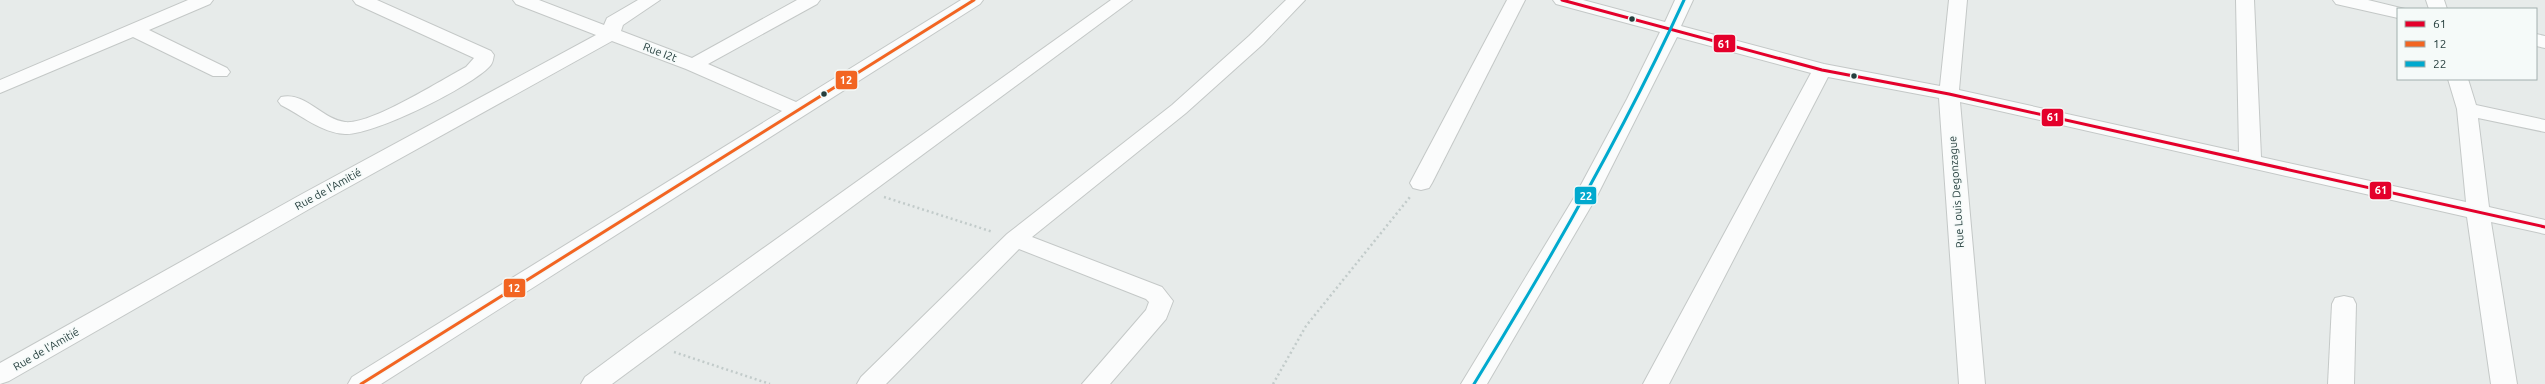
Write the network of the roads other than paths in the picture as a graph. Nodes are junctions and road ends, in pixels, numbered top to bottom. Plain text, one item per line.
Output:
1 (204, 0) edge
2 (362, 0) edge
3 (522, 0) edge
4 (651, 0) edge
5 (811, 0) edge
6 (974, 0) edge
7 (1123, 0) edge
8 (1296, 0) edge
9 (1516, 0) edge
10 (1562, 0) edge
11 (1684, 0) edge
12 (1958, 0) edge
13 (2245, 0) edge
14 (2342, 0) edge
15 (2397, 12) edge
16 (1671, 29) junction
17 (132, 30) junction
18 (612, 34) junction
19 (693, 65) junction
20 (1822, 70) junction
21 (220, 72) dead end
22 (2458, 80) edge
23 (0, 87) edge
24 (1949, 94) junction
25 (288, 100) dead end
26 (2467, 109) junction
27 (796, 110) junction
28 (2545, 126) edge
29 (2250, 161) junction
30 (1421, 183) road end
31 (2478, 212) junction
32 (2545, 227) edge
33 (1015, 239) junction
34 (2344, 304) dead end
35 (0, 375) edge
36 (361, 384) edge
37 (594, 384) edge
38 (870, 384) edge
39 (1095, 384) edge
40 (1474, 384) edge
41 (1656, 384) edge
42 (1972, 384) edge
43 (2341, 384) edge
44 (2504, 384) edge

1 - 17 street
2 - 25 street
3 - 18 street, Rue I2t
4 - 18 street
5 - 19 street
6 - 27 street
7 - 37 street
8 - 33 street
9 - 30 street
10 - 16 street
11 - 16 street
12 - 24 street, Rue Louis Degonzague
13 - 29 street
14 - 15 street
16 - 20 street
16 - 40 street
17 - 21 street
17 - 23 street
18 - 19 street, Rue I2t
18 - 35 street, Rue de l'Amitié
19 - 27 street, Rue I2t
20 - 24 street
20 - 41 street
22 - 26 street
24 - 29 street
24 - 42 street, Rue Louis Degonzague
26 - 28 street
26 - 31 street
27 - 36 street
29 - 31 street
31 - 32 street
31 - 44 street
33 - 38 street
33 - 39 street
34 - 43 street

